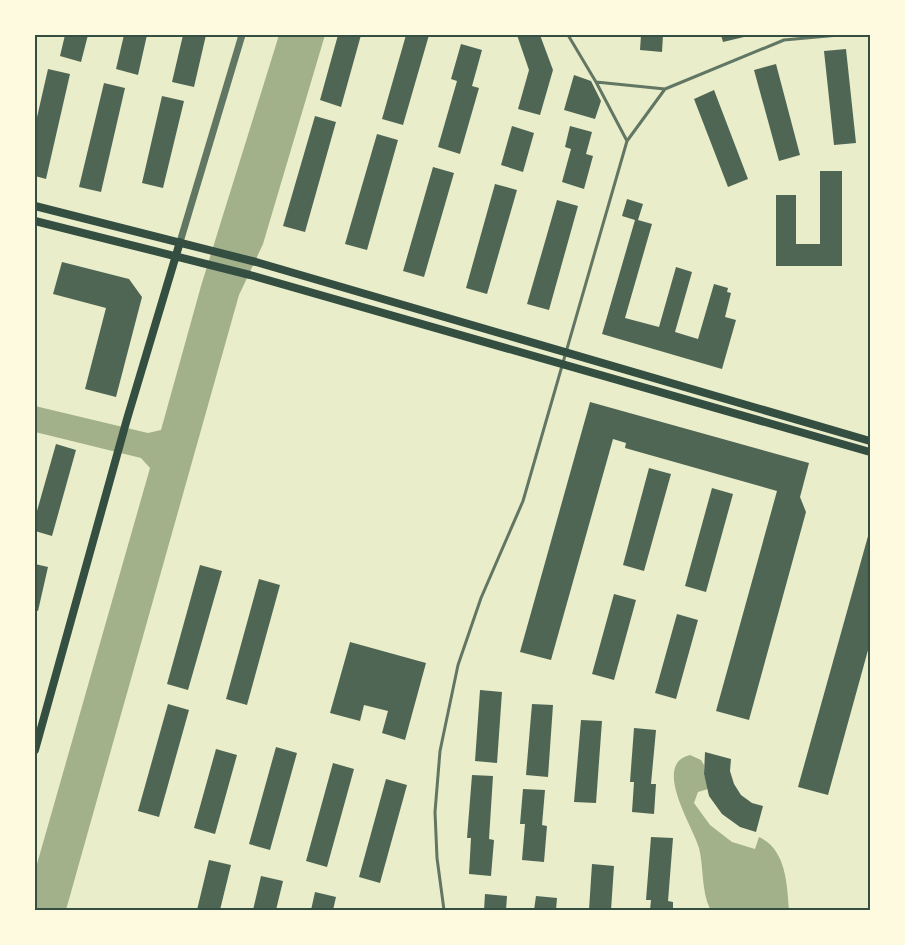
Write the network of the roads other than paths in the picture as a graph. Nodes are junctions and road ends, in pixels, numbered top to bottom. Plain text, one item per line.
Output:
1 (242, 35) edge
2 (568, 35) edge
3 (839, 35) edge
4 (596, 82) junction
5 (665, 89) junction
6 (627, 141) junction
7 (35, 206) edge
8 (35, 221) edge
9 (180, 242) junction
10 (175, 255) junction
11 (566, 352) junction
12 (562, 365) junction
13 (870, 441) edge
14 (870, 452) edge
15 (35, 750) edge
16 (444, 910) edge

1 - 9 street
2 - 4 lane
3 - 5 lane
4 - 5 lane
4 - 6 lane
5 - 6 lane
6 - 11 lane
7 - 9 main road
8 - 10 main road
9 - 10 main road
9 - 11 main road
10 - 12 main road
10 - 15 main road
11 - 12 lane
11 - 13 main road
12 - 14 main road
12 - 16 lane

